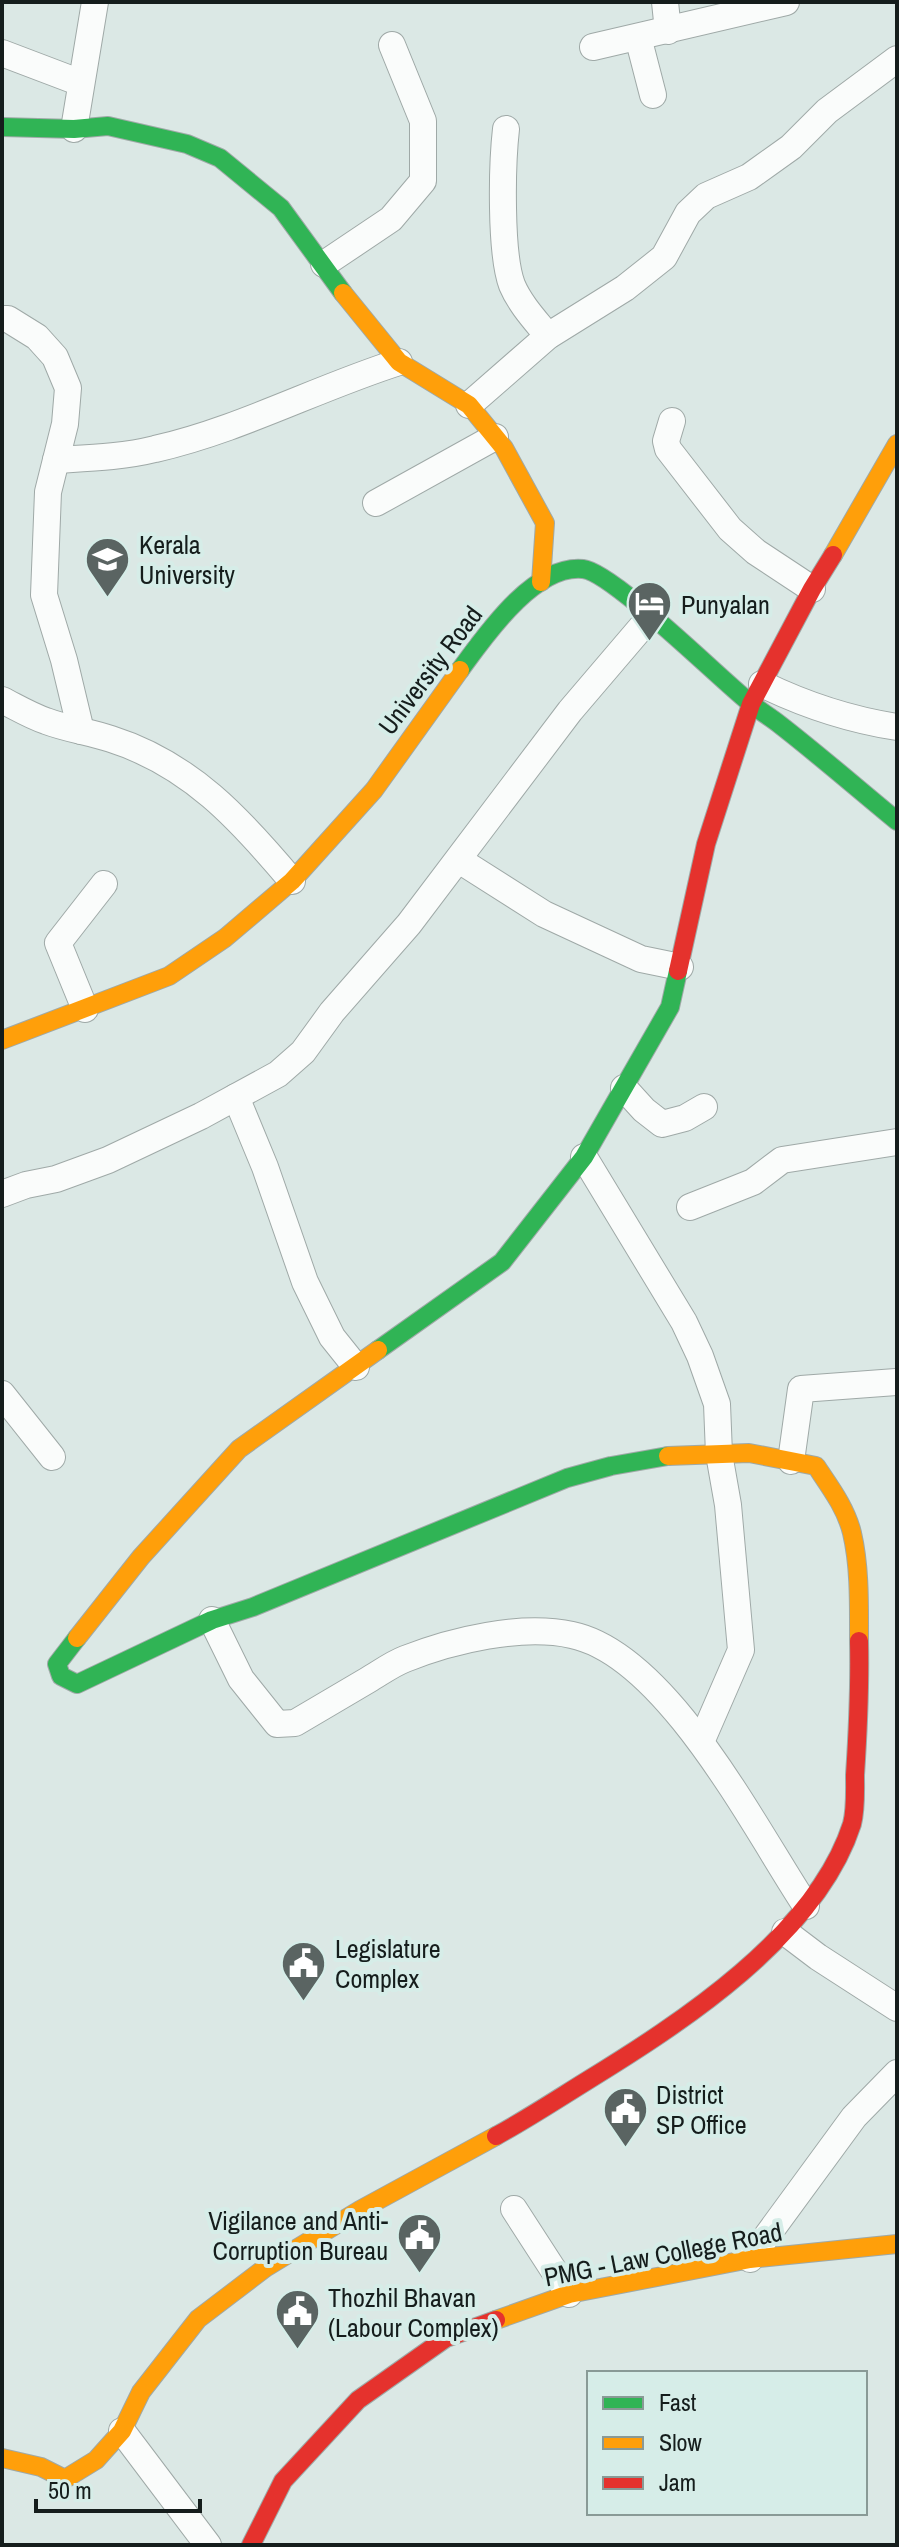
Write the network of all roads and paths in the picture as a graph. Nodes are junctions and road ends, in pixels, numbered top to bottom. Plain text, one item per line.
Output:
1 (95, 2) edge
2 (665, 2) edge
3 (786, 2) edge
4 (668, 31) junction
5 (638, 37) junction
6 (392, 45) dead end
7 (593, 47) dead end
8 (2, 53) edge
9 (897, 59) edge
10 (81, 83) junction
11 (653, 95) dead end
12 (2, 127) edge
13 (74, 129) junction
14 (506, 129) dead end
15 (324, 264) junction
16 (2, 319) edge
17 (548, 336) junction
18 (399, 362) junction
19 (469, 405) junction
20 (672, 421) dead end
21 (495, 437) junction
22 (897, 444) edge
23 (56, 460) junction
24 (376, 503) dead end
25 (545, 523) junction
26 (585, 569) junction
27 (541, 582) junction
28 (812, 589) junction
29 (651, 616) junction
30 (757, 694) junction
31 (2, 700) edge
32 (897, 727) edge
33 (81, 731) junction
34 (897, 821) edge
35 (459, 860) junction
36 (292, 881) junction
37 (104, 884) dead end
38 (680, 967) junction
39 (85, 1009) junction
40 (2, 1040) edge
41 (624, 1088) junction
42 (236, 1097) junction
43 (704, 1107) dead end
44 (897, 1142) edge
45 (584, 1157) junction
46 (2, 1194) edge
47 (690, 1207) dead end
48 (356, 1367) junction
49 (896, 1382) edge
50 (2, 1394) edge
51 (719, 1454) junction
52 (52, 1457) dead end
53 (791, 1461) junction
54 (212, 1620) junction
55 (701, 1742) junction
56 (806, 1906) junction
57 (785, 1932) junction
58 (897, 2008) edge
59 (897, 2073) edge
60 (514, 2209) dead end
61 (897, 2244) edge
62 (750, 2259) junction
63 (569, 2294) junction
64 (122, 2431) junction
65 (2, 2458) edge
66 (208, 2545) edge
67 (251, 2545) edge

1 - 10 street
2 - 4 street
3 - 4 street
4 - 5 street
5 - 7 street
5 - 11 street
6 - 15 street
8 - 10 street
9 - 17 street
10 - 13 street
12 - 13 street
13 - 15 street
14 - 17 street
15 - 18 street
16 - 23 street
17 - 19 street
18 - 19 street
18 - 23 street
19 - 21 street
20 - 28 street
21 - 24 street
21 - 25 street
22 - 28 street
23 - 33 street
25 - 26 street
25 - 27 street
26 - 27 street, University Road
26 - 29 street
27 - 36 street, University Road
28 - 30 street
29 - 30 street
29 - 35 street
30 - 32 street
30 - 34 street
30 - 38 street
31 - 33 street
33 - 36 street
35 - 38 street
35 - 42 street
36 - 39 street, University Road
37 - 39 street
38 - 41 street
39 - 40 street, University Road
41 - 43 street
41 - 45 street
42 - 46 street
42 - 48 street
44 - 47 street
45 - 48 street
45 - 51 street
48 - 54 street
49 - 53 street
50 - 52 street
51 - 53 street
51 - 54 street
51 - 55 street
53 - 56 street
54 - 55 street
55 - 56 street
56 - 57 street
57 - 58 street
57 - 64 street
59 - 62 street
60 - 63 street
61 - 62 street, PMG - Law College Road
62 - 63 street, PMG - Law College Road
63 - 67 street, PMG - Law College Road
64 - 65 street
64 - 66 street

